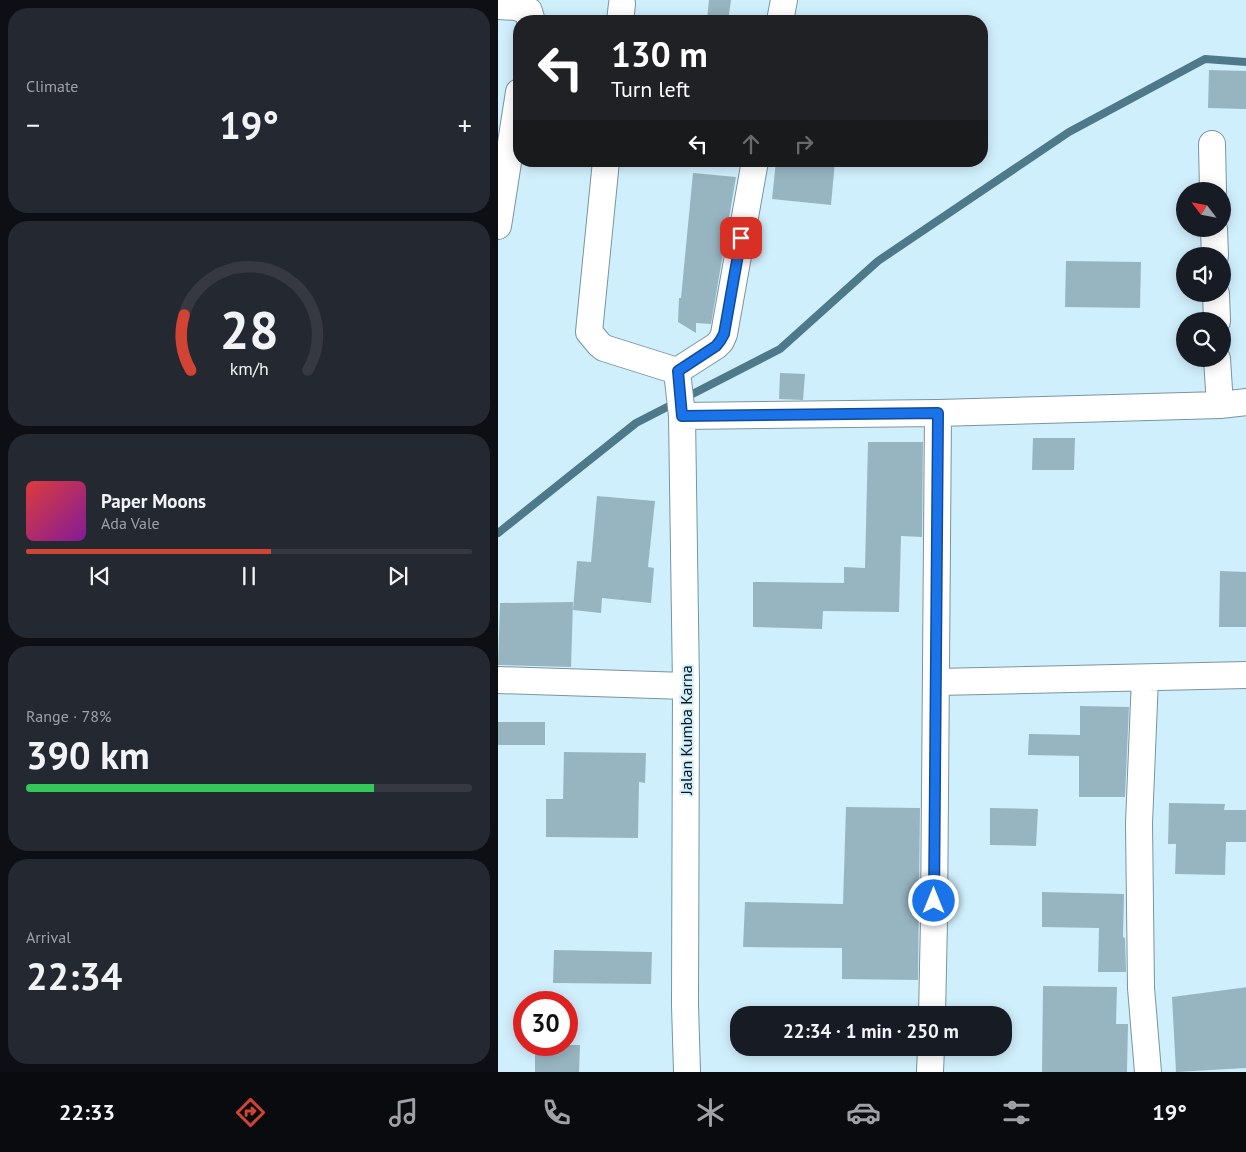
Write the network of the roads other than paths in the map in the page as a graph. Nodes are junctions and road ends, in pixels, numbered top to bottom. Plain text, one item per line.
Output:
1 (784, 0) edge
2 (498, 6) edge
3 (530, 15) edge
4 (781, 15) edge
5 (513, 130) edge
6 (1212, 144) dead end
7 (605, 167) edge
8 (754, 167) edge
9 (1214, 182) edge
10 (498, 226) edge
11 (1218, 367) edge
12 (680, 397) junction
13 (1246, 402) edge
14 (1220, 405) junction
15 (938, 413) junction
16 (1246, 674) edge
17 (1144, 678) junction
18 (498, 680) edge
19 (936, 682) junction
20 (686, 686) junction
21 (932, 1006) edge
22 (931, 1056) edge
23 (686, 1072) edge
24 (930, 1072) edge
25 (1148, 1072) edge

1 - 4 street
2 - 3 street
5 - 10 street
6 - 9 street
7 - 12 street
8 - 12 street
11 - 14 street
12 - 15 street
12 - 20 street, Jalan Kumba Karna
13 - 14 street
14 - 15 street
15 - 19 street
16 - 17 street
17 - 19 street
17 - 25 street
18 - 20 street
19 - 21 street
20 - 23 street, Jalan Kumba Karna
22 - 24 street

